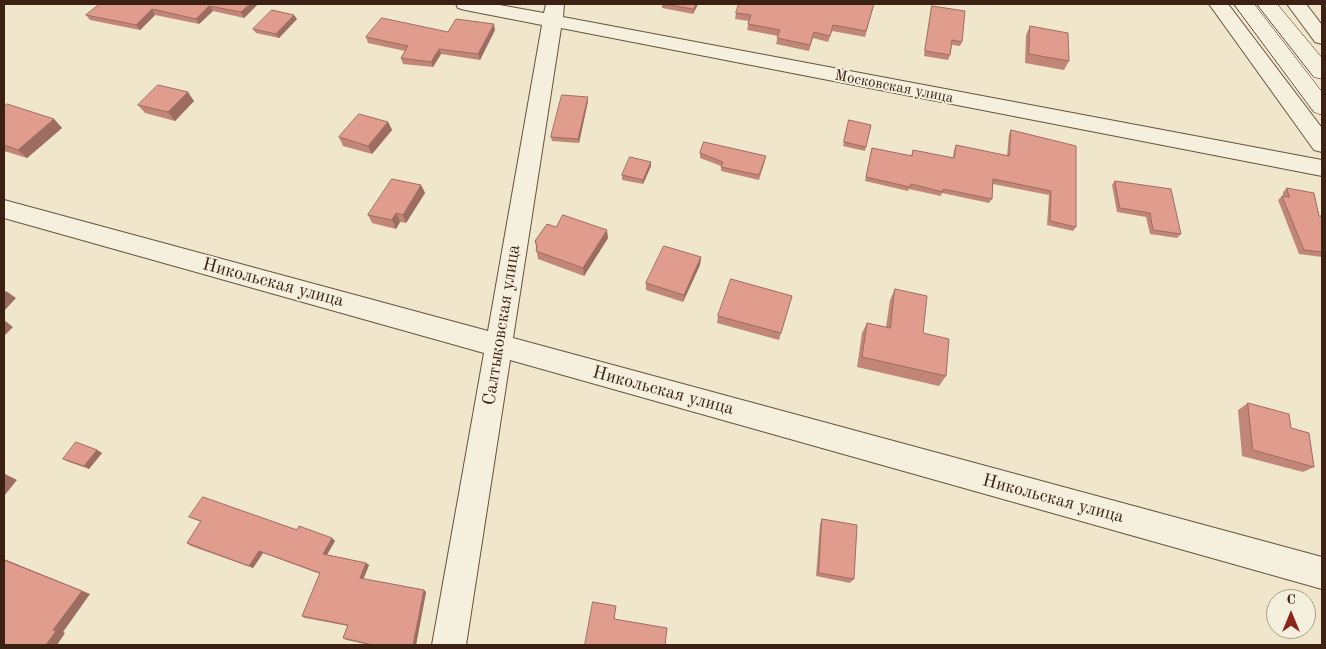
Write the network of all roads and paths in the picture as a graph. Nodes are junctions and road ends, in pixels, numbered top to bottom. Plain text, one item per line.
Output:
1 (465, 4) edge
2 (1218, 4) edge
3 (1244, 4) edge
4 (1267, 4) edge
5 (1297, 6) edge
6 (554, 12) edge
7 (1322, 12) edge
8 (1322, 38) edge
9 (1322, 72) edge
10 (1322, 107) edge
11 (1322, 144) edge
12 (1322, 168) edge
13 (4, 209) edge
14 (499, 346) junction
15 (1322, 573) edge
16 (449, 645) edge

1 - 6 street, Московская улица
2 - 11 street
3 - 10 main road
4 - 9 main road
5 - 7 street
5 - 8 street
6 - 12 street, Московская улица
6 - 14 street, Салтыковская улица
13 - 14 street, Никольская улица
14 - 15 street, Никольская улица
14 - 16 street, Салтыковская улица

